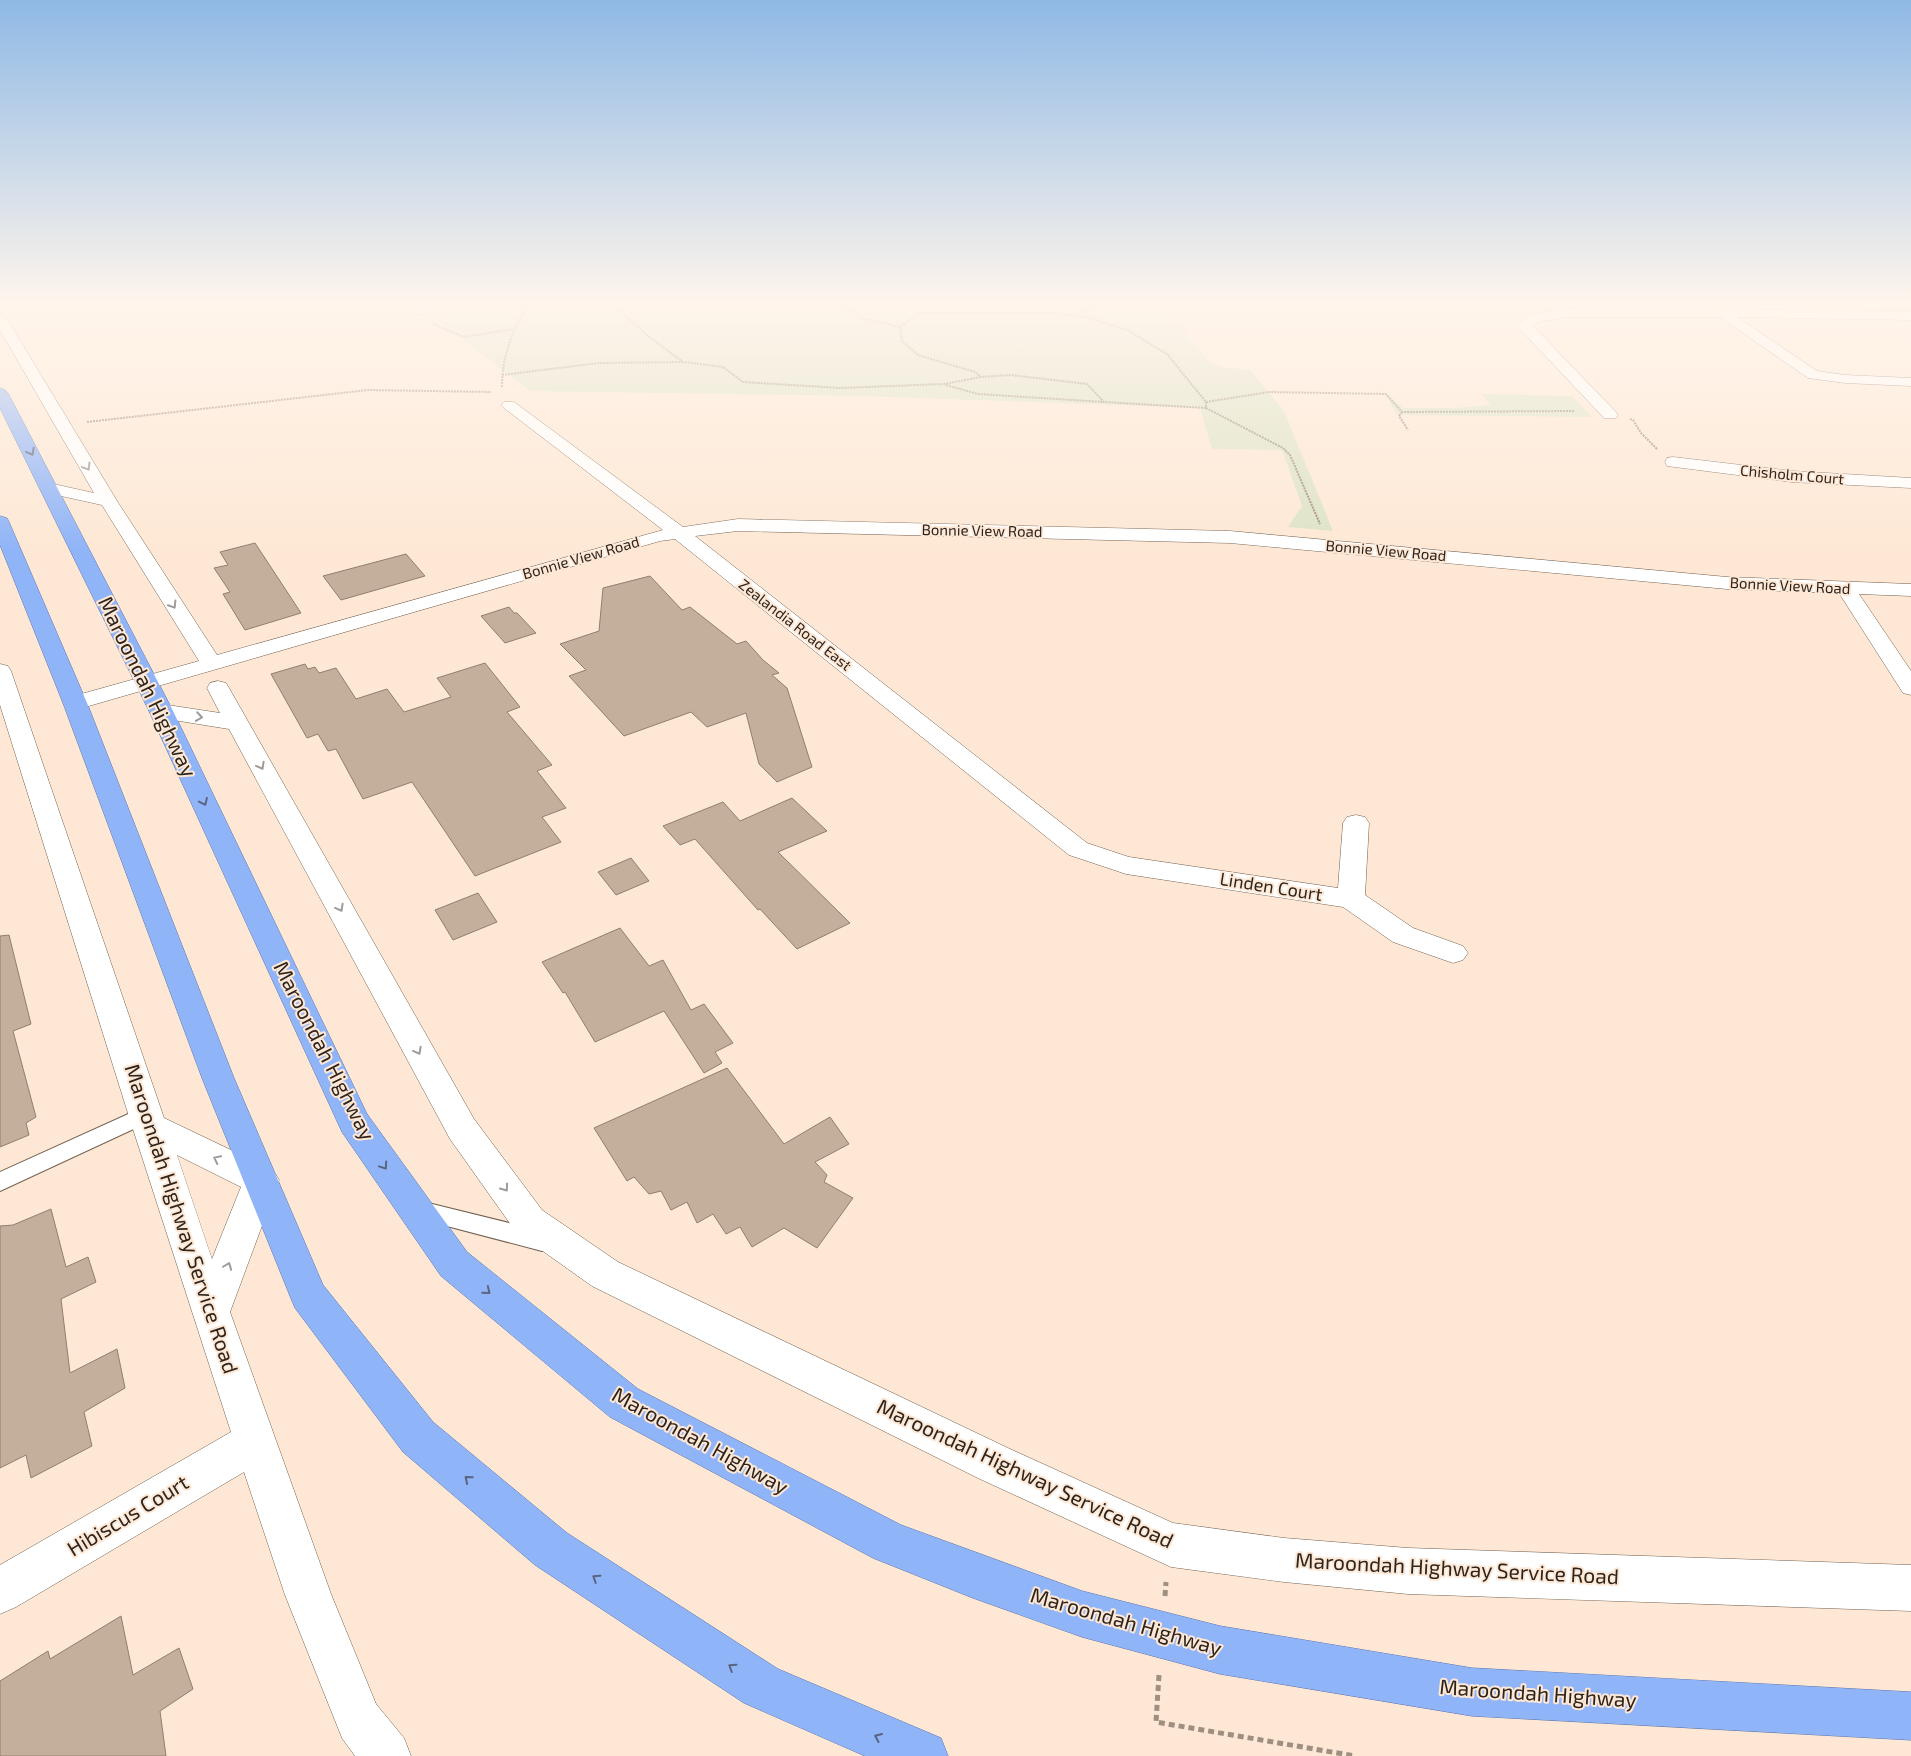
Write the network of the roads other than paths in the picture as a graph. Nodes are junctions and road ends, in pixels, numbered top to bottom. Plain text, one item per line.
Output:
1 (37, 386) edge
2 (1582, 386) edge
3 (0, 393) edge
4 (505, 399) road end
5 (1610, 415) road end
6 (1673, 462) road end
7 (1911, 483) edge
8 (49, 488) junction
9 (108, 501) junction
10 (0, 522) edge
11 (678, 532) junction
12 (1846, 589) junction
13 (1911, 590) edge
14 (211, 663) junction
15 (1, 676) edge
16 (218, 688) dead end
17 (1911, 688) edge
18 (153, 697) junction
19 (75, 703) junction
20 (238, 723) junction
21 (1356, 823) dead end
22 (1078, 849) joint
23 (1351, 899) junction
24 (1453, 953) dead end
25 (147, 1120) junction
26 (261, 1180) junction
27 (0, 1182) edge
28 (413, 1208) junction
29 (564, 1247) junction
30 (211, 1312) junction
31 (256, 1441) junction
32 (1911, 1588) edge
33 (0, 1591) edge
34 (1911, 1716) edge
35 (386, 1756) edge
36 (923, 1756) edge

1 -> 9 street
2 - 5 street
3 -> 8 highway, Maroondah Highway
4 - 11 street, Zealandia Road East
6 - 7 street, Chisholm Court
8 - 9 street
8 - 18 highway, Maroondah Highway
9 -> 14 street
10 - 19 highway
11 - 12 street, Bonnie View Road
11 - 14 street, Bonnie View Road
11 - 22 street, Zealandia Road East
12 - 13 street, Bonnie View Road
12 - 17 street
14 - 18 street, Bonnie View Road
15 - 25 street, Maroondah Highway Service Road
16 - 20 street, Maroondah Highway Service Road
18 - 19 street, Bonnie View Road
18 -> 20 street
18 -> 28 highway, Maroondah Highway
19 - 26 highway
20 -> 29 street, Maroondah Highway Service Road
21 - 23 street
22 - 23 street, Linden Court
23 - 24 street, Linden Court
26 -> 25 street
25 - 27 lane
25 - 30 street, Maroondah Highway Service Road
30 -> 26 street
36 -> 26 highway
28 - 29 lane, Maroondah Highway Service Road
28 -> 34 highway, Maroondah Highway
29 - 32 street, Maroondah Highway Service Road
30 - 31 street, Maroondah Highway Service Road
31 - 33 street, Hibiscus Court
31 - 35 street, Maroondah Highway Service Road

